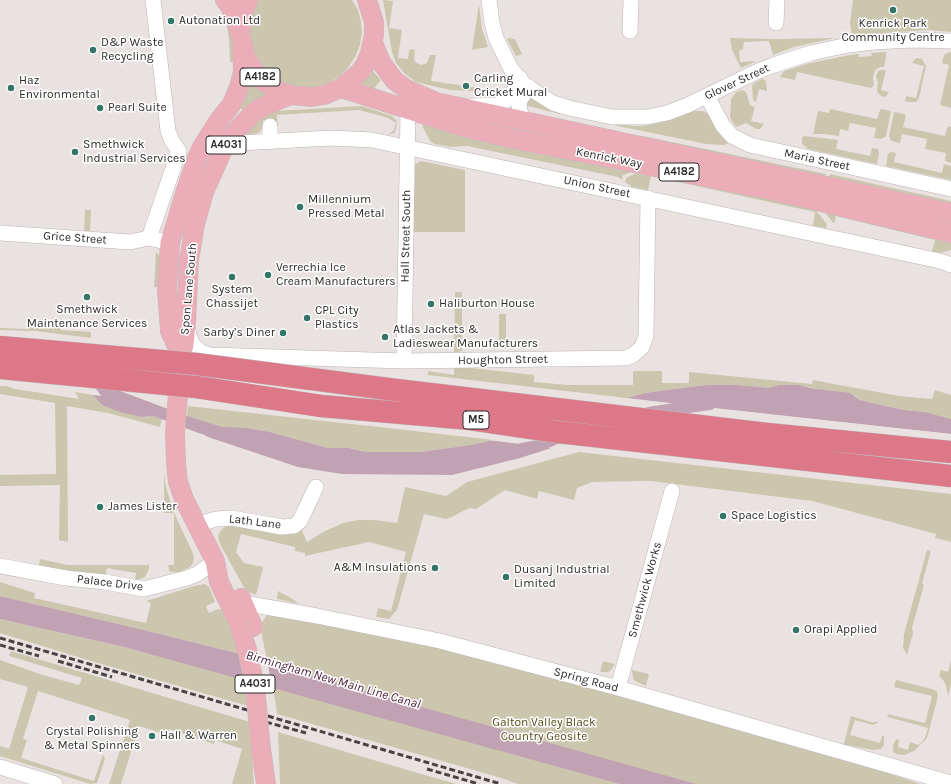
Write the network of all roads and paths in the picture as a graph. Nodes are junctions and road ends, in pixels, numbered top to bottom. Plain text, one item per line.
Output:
1 (153, 0) edge
2 (225, 0) edge
3 (248, 0) edge
4 (367, 0) edge
5 (489, 0) edge
6 (631, 0) edge
7 (777, 0) edge
8 (776, 23) dead end
9 (630, 31) dead end
10 (241, 38) junction
11 (951, 41) edge
12 (373, 43) junction
13 (524, 83) junction
14 (341, 88) junction
15 (292, 95) junction
16 (707, 96) junction
17 (456, 106) junction
18 (408, 110) junction
19 (530, 122) junction
20 (270, 126) dead end
21 (270, 141) junction
22 (240, 143) dead end
23 (202, 147) junction
24 (407, 147) junction
25 (180, 151) junction
26 (951, 189) edge
27 (648, 198) junction
28 (951, 213) edge
29 (195, 224) junction
30 (951, 232) edge
31 (0, 233) edge
32 (149, 238) junction
33 (170, 243) junction
34 (951, 265) edge
35 (186, 322) junction
36 (0, 347) edge
37 (210, 355) junction
38 (404, 361) junction
39 (180, 364) junction
40 (0, 368) edge
41 (951, 452) edge
42 (951, 476) edge
43 (316, 487) dead end
44 (672, 491) dead end
45 (196, 525) junction
46 (215, 561) junction
47 (0, 566) edge
48 (244, 603) junction
49 (244, 625) junction
50 (618, 688) junction
51 (0, 767) edge
52 (951, 783) edge
53 (55, 784) edge
54 (267, 784) edge

1 - 25 street
2 - 10 main road, A4182
3 - 10 main road
4 - 12 main road, A4182
5 - 13 street, Glover Street
6 - 9 street
7 - 8 street
10 - 15 main road, A4182
10 - 23 main road, Spon Lane South / A4031
11 - 16 street, Glover Street
12 - 14 main road, A4182
12 - 17 main road, Kenrick Way / A4182
13 - 16 street, Glover Street
13 - 17 street
13 - 19 street
14 - 15 main road, A4182
14 - 18 main road, Kenrick Way / A4182
15 - 29 main road, Spon Lane South / A4031
16 - 26 street, Maria Street
17 - 19 main road, Kenrick Way / A4182
18 - 24 street, Hall Street South
18 - 30 main road, Kenrick Way / A4182
19 - 28 main road, Kenrick Way / A4182
20 - 21 street
21 - 22 street, Union Street
21 - 24 street, Union Street
23 - 25 street
23 - 33 main road, Spon Lane South / A4031
24 - 27 street, Union Street
24 - 38 street, Hall Street South
25 - 32 street
27 - 34 street, Union Street
27 - 38 street, Houghton Street
29 - 33 main road
29 - 35 main road, Spon Lane South / A4031
31 - 32 street, Grice Street
32 - 33 street, Grice Street
33 - 39 main road, Spon Lane South / A4031
35 - 37 street, Houghton Street
35 - 39 main road, Spon Lane South / A4031
36 - 41 highway, M5, bridge
37 - 38 street, Houghton Street
37 - 39 street, Houghton Street
39 - 45 main road, Spon Lane South / A4031
40 - 42 highway, M5, bridge
43 - 45 street, Lath Lane
44 - 50 street, Smethwick Works
45 - 46 main road, Spon Lane South / A4031
46 - 47 street, Palace Drive
46 - 48 main road, Spon Lane South / A4031
46 - 49 main road, Spon Lane South / A4031
48 - 49 main road, Spon Lane South / A4031
48 - 50 street, Spring Road
49 - 54 main road, Spon Lane South / A4031, bridge
50 - 52 street, Spring Road
51 - 53 street

